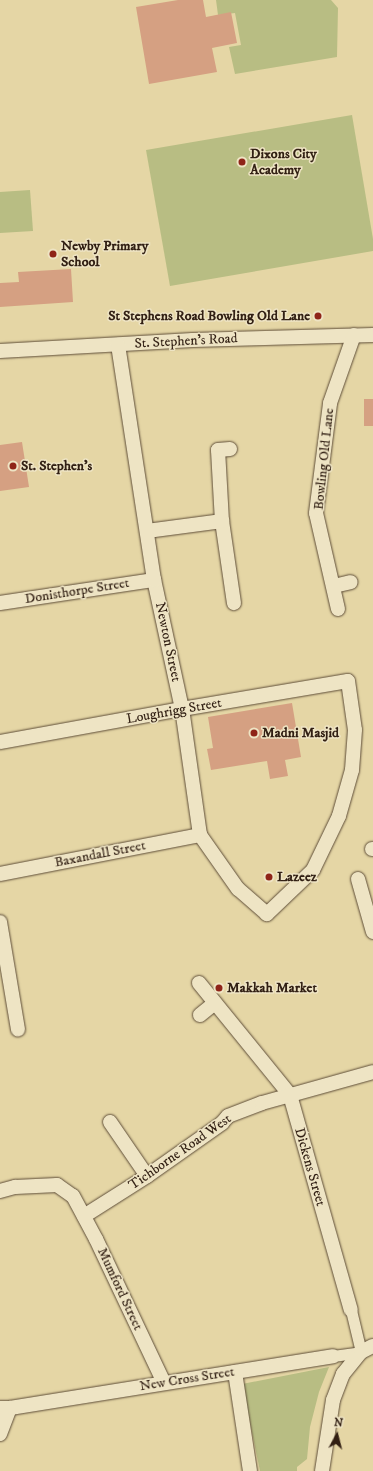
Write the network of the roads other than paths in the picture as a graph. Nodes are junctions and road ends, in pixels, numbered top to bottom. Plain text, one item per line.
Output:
1 (354, 335) junction
2 (373, 335) edge
3 (118, 345) junction
4 (0, 351) edge
5 (230, 449) dead end
6 (222, 521) junction
7 (147, 531) junction
8 (154, 580) junction
9 (351, 582) dead end
10 (334, 586) junction
11 (0, 603) edge
12 (234, 604) dead end
13 (338, 609) dead end
14 (182, 709) junction
15 (0, 742) edge
16 (200, 835) junction
17 (0, 874) edge
18 (358, 879) dead end
19 (267, 914) joint
20 (0, 922) edge
21 (373, 932) edge
22 (199, 983) dead end
23 (215, 1003) junction
24 (200, 1014) dead end
25 (18, 1029) dead end
26 (373, 1072) edge
27 (290, 1095) junction
28 (110, 1122) dead end
29 (147, 1176) junction
30 (0, 1191) edge
31 (84, 1216) junction
32 (351, 1310) joint
33 (367, 1349) edge
34 (333, 1356) joint
35 (235, 1372) junction
36 (164, 1383) junction
37 (5, 1408) edge
38 (0, 1434) edge
39 (250, 1471) edge
40 (322, 1471) edge

1 - 2 street, St. Stephen's Road
1 - 3 street, St. Stephen's Road
1 - 10 street, Bowling Old Lane
3 - 4 street, St. Stephen's Road
3 - 7 street, Newton Street
5 - 6 street
6 - 7 street
6 - 12 street
7 - 8 street, Newton Street
8 - 11 street, Donisthorpe Street
8 - 14 street, Newton Street
9 - 10 street
10 - 13 street, Bowling Old Lane
14 - 15 street, Loughrigg Street
14 - 16 street, Newton Street
14 - 19 street, Loughrigg Street
16 - 17 street, Baxandall Street
16 - 19 street, Newton Street
18 - 21 street
20 - 25 street
22 - 23 street, Dickens Street
23 - 24 street
23 - 27 street, Dickens Street
26 - 27 street, Tichborne Road West
27 - 29 street, Tichborne Road West
27 - 32 street, Dickens Street
28 - 29 street
29 - 31 street, Tichborne Road West
30 - 31 street, Mumford Street
31 - 36 street, Mumford Street
32 - 33 street, Dickens Street
33 - 34 street, New Cross Street
33 - 40 street
34 - 35 street, New Cross Street
35 - 36 street, New Cross Street
35 - 39 street
36 - 37 street, New Cross Street
37 - 38 street

